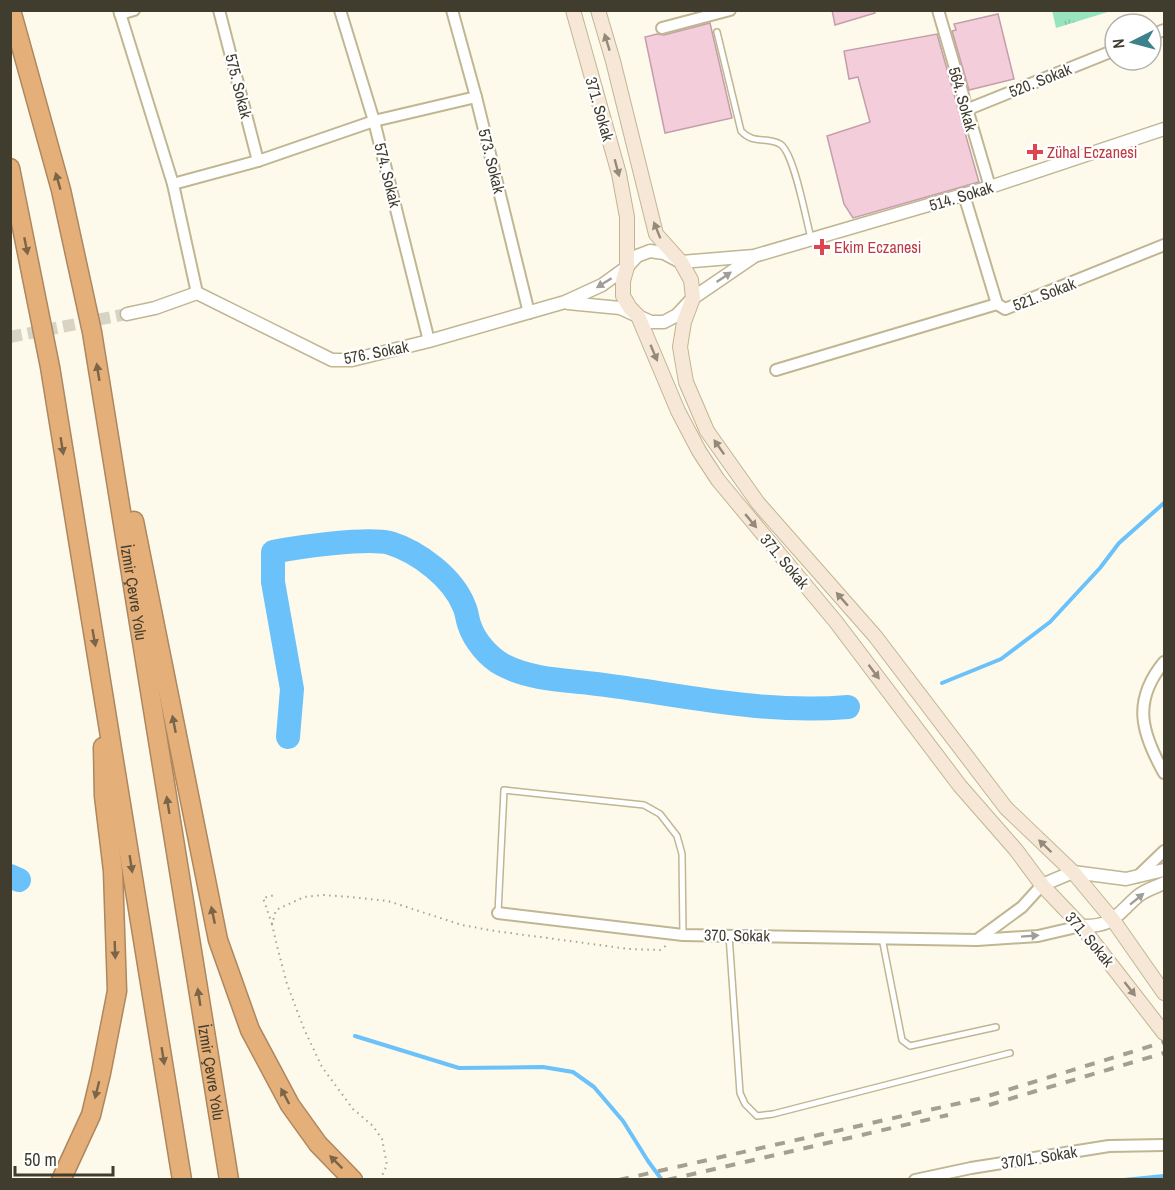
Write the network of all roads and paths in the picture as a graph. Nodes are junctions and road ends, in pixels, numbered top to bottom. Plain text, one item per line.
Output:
1 (11, 10) edge
2 (134, 10) edge
3 (219, 10) edge
4 (340, 10) edge
5 (452, 10) edge
6 (573, 10) edge
7 (598, 10) edge
8 (730, 10) edge
9 (938, 10) edge
10 (119, 12) edge
11 (662, 28) dead end
12 (717, 32) dead end
13 (1103, 55) edge
14 (476, 97) junction
15 (966, 110) junction
16 (374, 122) junction
17 (1164, 129) edge
18 (258, 160) junction
19 (10, 168) edge
20 (173, 184) junction
21 (990, 187) junction
22 (964, 195) junction
23 (811, 239) junction
24 (1164, 245) edge
25 (754, 256) junction
26 (681, 262) junction
27 (627, 267) junction
28 (197, 293) junction
29 (693, 298) junction
30 (565, 302) junction
31 (997, 304) junction
32 (529, 313) junction
33 (127, 314) tunnel mouth
34 (638, 316) junction
35 (429, 341) junction
36 (776, 370) dead end
37 (107, 430) junction
38 (1164, 662) edge
39 (101, 682) junction
40 (1164, 773) edge
41 (1164, 851) edge
42 (1164, 870) edge
43 (1073, 872) junction
44 (1137, 877) junction
45 (1164, 883) edge
46 (1042, 885) junction
47 (275, 895) dead end
48 (498, 913) joint
49 (1113, 920) junction
50 (272, 924) junction
51 (1081, 926) junction
52 (683, 935) junction
53 (729, 935) junction
54 (882, 938) junction
55 (977, 940) junction
56 (1164, 993) edge
57 (996, 1027) dead end
58 (1164, 1033) edge
59 (1010, 1053) dead end
60 (1164, 1145) edge
61 (61, 1179) edge
62 (182, 1179) edge
63 (229, 1179) edge
64 (353, 1179) edge
65 (380, 1179) edge
66 (915, 1179) edge

37 -> 1 highway, İzmir Çevre Yolu
2 - 10 street
3 - 18 street, 575. Sokak
4 - 16 street, 574. Sokak
5 - 14 street, 573. Sokak
6 -> 27 main road, 371. Sokak
26 -> 7 main road, 371. Sokak
8 - 11 street
9 - 15 street, 564. Sokak
10 - 20 street
12 - 23 lane
13 - 15 street, 520. Sokak
14 - 16 street
14 - 32 street, 573. Sokak
15 - 21 street, 564. Sokak
16 - 18 street
16 - 35 street, 574. Sokak
17 - 21 street, 514. Sokak
18 - 20 street
19 -> 39 highway
20 - 28 street
21 - 22 street, 514. Sokak
22 - 23 street, 514. Sokak
22 - 31 street, 521. Sokak
23 - 25 street, 514. Sokak
24 - 31 street, 521. Sokak
25 - 26 street
29 -> 25 street
26 - 27 street
26 - 29 main road, 371. Sokak
27 -> 30 street, 576. Sokak
27 - 34 main road, 371. Sokak
28 - 33 street
28 - 35 street, 576. Sokak
29 - 34 street
43 -> 29 main road, 371. Sokak
30 - 32 street, 576. Sokak
30 - 34 street
31 - 36 street
32 - 35 street, 576. Sokak
34 -> 46 main road, 371. Sokak
63 -> 37 highway, İzmir Çevre Yolu
64 -> 37 highway
38 - 40 street
39 -> 61 highway
39 -> 62 highway
41 - 44 street
42 - 44 street
43 - 44 street
43 - 46 street
43 - 49 main road, 371. Sokak
49 -> 45 street
46 - 51 main road, 371. Sokak
46 - 55 street
47 - 50 path
48 - 52 street, 370. Sokak
48 - 52 lane
49 - 51 street
49 - 56 main road, 371. Sokak
50 - 52 path
50 - 65 path
55 -> 51 street, 370. Sokak
51 -> 58 main road, 371. Sokak
52 - 53 street, 370. Sokak
53 - 54 street, 370. Sokak
53 - 59 lane
54 - 55 street, 370. Sokak
54 - 57 lane
60 - 66 street, 370/1. Sokak

